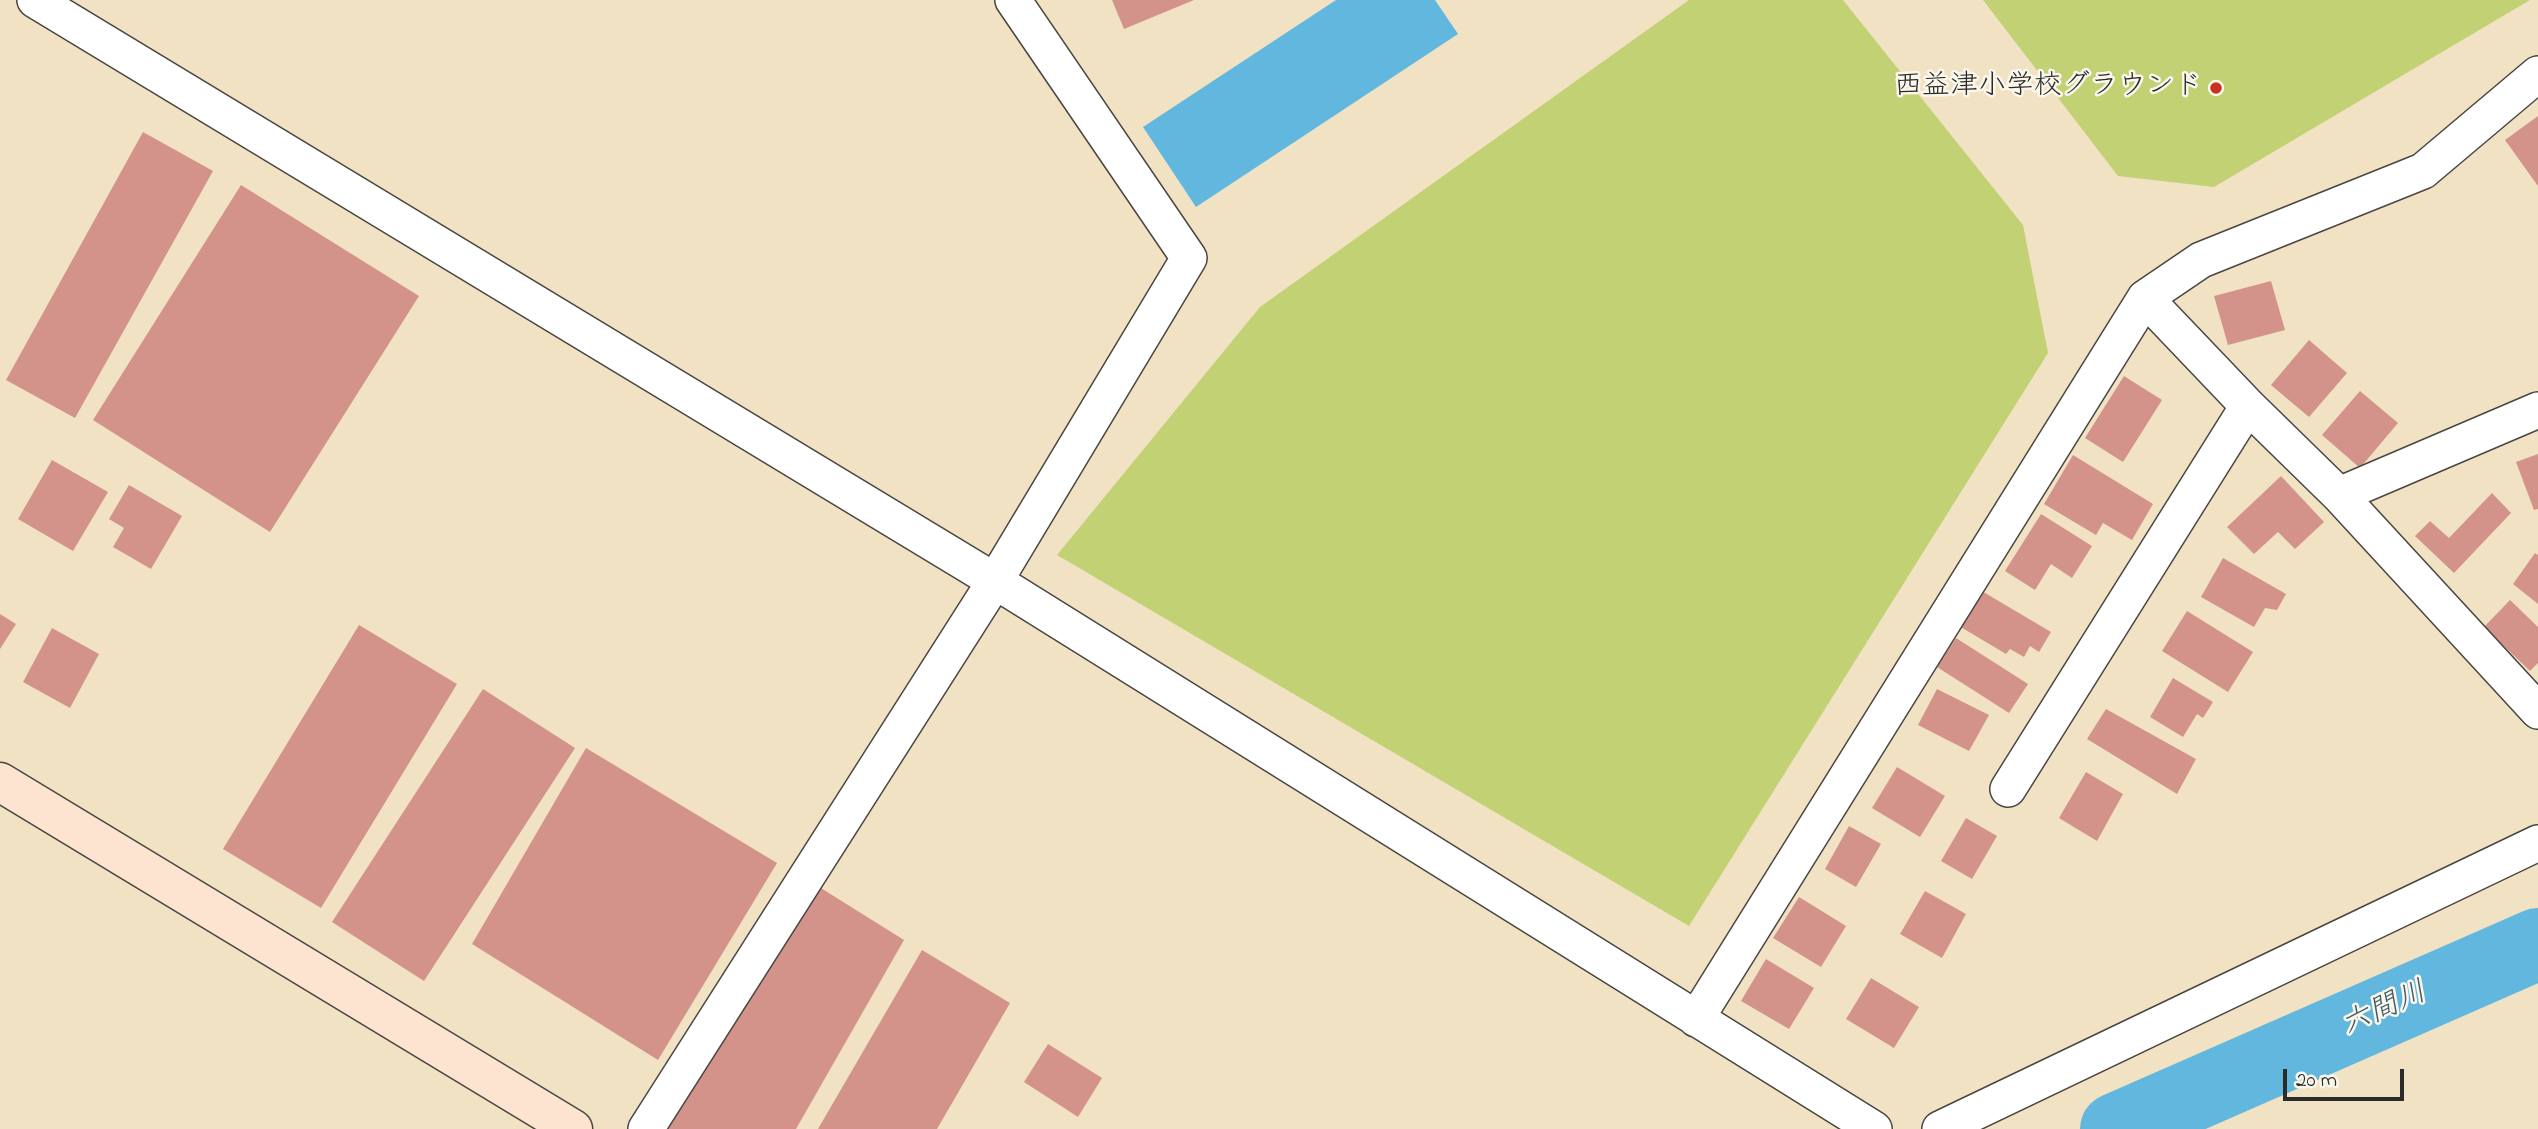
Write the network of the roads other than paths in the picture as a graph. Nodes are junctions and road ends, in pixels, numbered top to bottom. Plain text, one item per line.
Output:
1 (35, 0) edge
2 (1013, 0) edge
3 (2538, 74) edge
4 (2145, 299) junction
5 (2248, 406) junction
6 (2538, 410) edge
7 (2339, 495) junction
8 (995, 581) junction
9 (2538, 711) edge
10 (0, 782) edge
11 (2008, 789) dead end
12 (2538, 843) edge
13 (1696, 1019) junction
14 (573, 1129) edge
15 (646, 1129) edge
16 (1874, 1129) edge
17 (1940, 1129) edge

1 - 8 street
2 - 8 street
3 - 4 street
4 - 5 street
4 - 13 street
5 - 7 street
5 - 11 street
6 - 7 street
7 - 9 street
8 - 13 street
8 - 15 street
10 - 14 street
12 - 17 street
13 - 16 street

